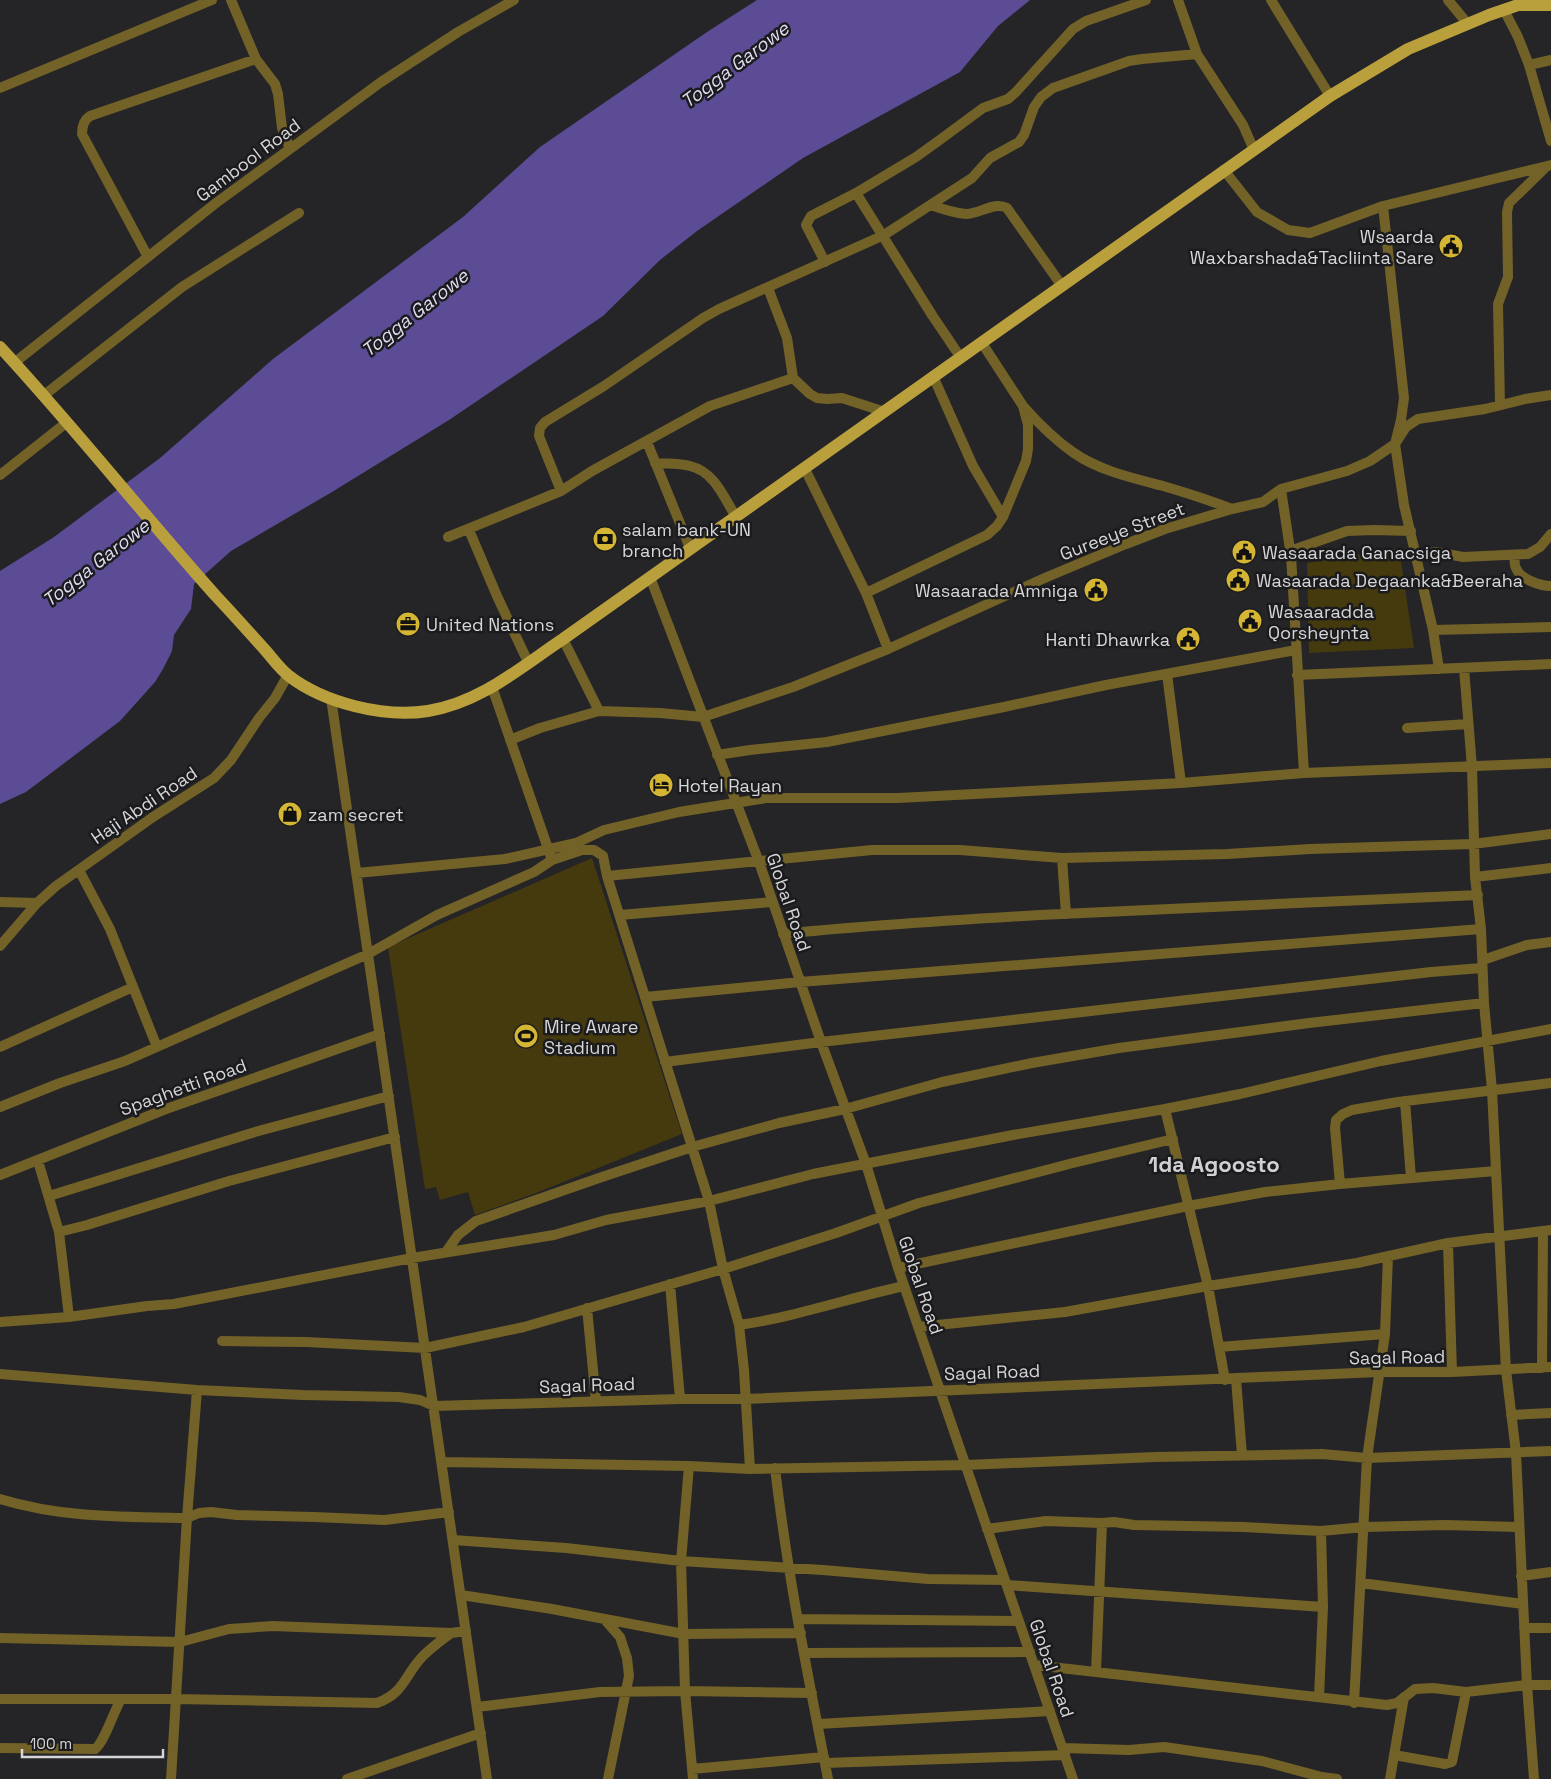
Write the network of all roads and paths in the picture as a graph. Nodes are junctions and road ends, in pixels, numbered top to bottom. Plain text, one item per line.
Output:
1 (212, 0) edge
2 (231, 0) edge
3 (1146, 0) edge
4 (1178, 0) edge
5 (1271, 0) edge
6 (1448, 0) edge
7 (511, 1) edge
8 (1523, 3) edge
9 (1551, 5) edge
10 (1504, 10) junction
11 (1467, 23) junction
12 (1197, 54) junction
13 (256, 59) junction
14 (1551, 60) edge
15 (1529, 65) junction
16 (0, 88) edge
17 (1330, 96) junction
18 (1551, 141) edge
19 (290, 149) junction
20 (1254, 150) junction
21 (1548, 166) edge
22 (1224, 170) junction
23 (856, 192) junction
24 (931, 205) junction
25 (1383, 206) junction
26 (299, 213) dead end
27 (884, 235) junction
28 (148, 257) junction
29 (825, 262) junction
30 (1062, 286) junction
31 (768, 288) junction
32 (982, 343) junction
33 (0, 347) edge
34 (961, 358) junction
35 (14, 363) junction
36 (933, 376) junction
37 (793, 378) junction
38 (1551, 395) edge
39 (43, 396) junction
40 (1500, 405) junction
41 (1023, 406) junction
42 (885, 412) junction
43 (66, 423) junction
44 (646, 442) junction
45 (1395, 444) junction
46 (655, 463) junction
47 (805, 469) junction
48 (0, 474) edge
49 (1282, 489) junction
50 (561, 491) junction
51 (1232, 509) junction
52 (1003, 517) junction
53 (736, 518) junction
54 (469, 530) junction
55 (1411, 531) junction
56 (448, 537) dead end
57 (1550, 537) edge
58 (690, 548) junction
59 (1290, 551) junction
60 (1416, 555) junction
61 (1514, 556) junction
62 (650, 577) junction
63 (1551, 586) edge
64 (866, 593) junction
65 (1551, 627) edge
66 (1433, 630) junction
67 (563, 639) junction
68 (888, 649) junction
69 (1296, 650) junction
70 (528, 662) junction
71 (1551, 664) edge
72 (1439, 668) junction
73 (1464, 668) junction
74 (1167, 674) junction
75 (288, 675) junction
76 (1298, 675) junction
77 (492, 687) junction
78 (331, 698) junction
79 (600, 711) junction
80 (702, 717) junction
81 (1468, 724) junction
82 (1407, 728) dead end
83 (510, 740) junction
84 (716, 755) junction
85 (1551, 763) edge
86 (1472, 767) junction
87 (1304, 773) junction
88 (1181, 783) junction
89 (735, 802) junction
90 (1551, 834) edge
91 (1473, 844) junction
92 (548, 850) junction
93 (1062, 858) junction
94 (552, 860) junction
95 (759, 862) junction
96 (1551, 868) edge
97 (79, 870) junction
98 (356, 873) junction
99 (607, 876) junction
100 (1475, 877) junction
101 (1478, 894) junction
102 (0, 902) edge
103 (772, 902) junction
104 (36, 903) junction
105 (1066, 914) junction
106 (620, 915) junction
107 (1481, 929) junction
108 (783, 934) junction
109 (1551, 942) edge
110 (0, 946) edge
111 (368, 954) junction
112 (1482, 964) junction
113 (800, 982) junction
114 (134, 987) junction
115 (645, 997) junction
116 (1484, 1003) junction
117 (1551, 1029) edge
118 (380, 1034) junction
119 (1487, 1041) junction
120 (820, 1042) junction
121 (0, 1047) edge
122 (157, 1047) junction
123 (665, 1062) junction
124 (1551, 1083) edge
125 (1492, 1090) junction
126 (389, 1096) junction
127 (1405, 1101) junction
128 (0, 1107) edge
129 (1166, 1108) junction
130 (845, 1109) junction
131 (395, 1137) junction
132 (1173, 1139) junction
133 (692, 1147) junction
134 (38, 1161) junction
135 (866, 1164) junction
136 (1496, 1171) junction
137 (0, 1175) edge
138 (1411, 1178) junction
139 (1340, 1184) junction
140 (49, 1196) junction
141 (708, 1201) junction
142 (1188, 1206) junction
143 (882, 1216) junction
144 (1547, 1230) edge
145 (59, 1232) junction
146 (1499, 1237) junction
147 (1448, 1243) junction
148 (446, 1252) junction
149 (1388, 1256) junction
150 (412, 1258) junction
151 (723, 1268) junction
152 (898, 1268) junction
153 (670, 1284) junction
154 (904, 1286) junction
155 (1208, 1286) junction
156 (587, 1308) junction
157 (69, 1317) junction
158 (0, 1322) edge
159 (739, 1325) junction
160 (918, 1326) junction
161 (1385, 1334) junction
162 (222, 1341) dead end
163 (1219, 1347) junction
164 (425, 1348) junction
165 (1546, 1368) edge
166 (1506, 1370) junction
167 (1379, 1372) junction
168 (1452, 1372) junction
169 (0, 1374) edge
170 (1236, 1379) junction
171 (1225, 1380) junction
172 (197, 1390) junction
173 (940, 1390) junction
174 (680, 1399) junction
175 (745, 1399) junction
176 (596, 1401) junction
177 (434, 1406) junction
178 (1551, 1413) edge
179 (1511, 1415) junction
180 (1551, 1452) edge
181 (1516, 1453) junction
182 (1242, 1455) junction
183 (1368, 1458) junction
184 (442, 1462) junction
185 (966, 1465) junction
186 (689, 1466) junction
187 (775, 1468) junction
188 (750, 1469) junction
189 (0, 1499) edge
190 (449, 1512) junction
191 (187, 1518) junction
192 (1102, 1523) junction
193 (1364, 1527) junction
194 (1518, 1527) junction
195 (988, 1529) junction
196 (1321, 1531) junction
197 (453, 1540) junction
198 (681, 1561) junction
199 (789, 1568) junction
200 (1551, 1572) edge
201 (1521, 1576) junction
202 (1006, 1583) junction
203 (1360, 1583) junction
204 (1099, 1592) junction
205 (461, 1595) junction
206 (1523, 1604) junction
207 (1323, 1607) junction
208 (798, 1619) junction
209 (605, 1620) junction
210 (1019, 1621) junction
211 (1524, 1628) junction
212 (1551, 1628) edge
213 (466, 1631) junction
214 (451, 1633) junction
215 (801, 1633) junction
216 (684, 1634) junction
217 (0, 1638) edge
218 (180, 1642) junction
219 (1030, 1652) junction
220 (805, 1653) junction
221 (1034, 1665) junction
222 (1096, 1672) junction
223 (1527, 1685) junction
224 (1551, 1685) edge
225 (685, 1691) junction
226 (626, 1692) junction
227 (1466, 1692) junction
228 (812, 1693) junction
229 (1404, 1697) junction
230 (1319, 1698) junction
231 (0, 1699) edge
232 (121, 1699) junction
233 (176, 1699) junction
234 (1354, 1703) junction
235 (477, 1707) junction
236 (1050, 1711) junction
237 (818, 1724) junction
238 (481, 1733) junction
239 (0, 1748) edge
240 (1064, 1752) junction
241 (1394, 1755) junction
242 (824, 1760) junction
243 (693, 1774) edge
244 (171, 1779) edge
245 (347, 1779) edge
246 (488, 1779) edge
247 (608, 1779) edge
248 (828, 1779) edge
249 (1074, 1779) edge
250 (1337, 1779) edge
251 (1390, 1779) edge
252 (1534, 1779) edge

1 - 16 street
2 - 13 street
3 - 23 street
4 - 12 street
5 - 17 street
6 - 11 street
7 - 19 street, Gambool Road
8 - 9 main road
8 - 10 main road
10 - 11 main road
10 - 15 street
11 - 17 main road
12 - 20 street
12 - 24 street
13 - 19 street
13 - 28 street
14 - 15 street
15 - 18 street
17 - 20 main road
19 - 28 street, Gambool Road
20 - 22 main road
21 - 25 street
21 - 40 street
22 - 25 street
22 - 30 main road
23 - 27 street
23 - 29 street
24 - 27 street
24 - 30 street
25 - 45 street
26 - 39 street
27 - 29 street
27 - 34 street
28 - 35 street, Gambool Road
29 - 31 street
30 - 32 main road
31 - 37 street
31 - 50 street
32 - 34 main road
32 - 41 street
33 - 35 main road
34 - 36 main road
35 - 39 main road
36 - 42 main road
36 - 52 street
37 - 42 street
37 - 44 street
38 - 40 street, Gureeye Street
39 - 43 main road
40 - 45 street, Gureeye Street
41 - 51 street
41 - 52 street
42 - 47 main road
43 - 48 street
43 - 75 main road
44 - 46 street
44 - 50 street
45 - 49 street, Gureeye Street
45 - 55 street
46 - 53 street
46 - 58 street
47 - 53 main road
47 - 64 street
49 - 51 street, Gureeye Street
49 - 59 street
50 - 54 street
51 - 68 street, Gureeye Street
52 - 64 street
53 - 58 main road
54 - 56 street
54 - 70 street
55 - 59 street
55 - 60 street
57 - 61 street
58 - 62 main road
59 - 69 street
60 - 61 street
60 - 66 street
61 - 63 street
62 - 67 main road
62 - 80 street, Global Road
64 - 68 street
65 - 66 street
66 - 72 street
67 - 70 main road
67 - 79 street
68 - 80 street, Gureeye Street
69 - 74 street
69 - 76 street
70 - 77 main road
71 - 73 street
72 - 73 street
72 - 76 street
73 - 81 street
74 - 84 street
74 - 88 street
75 - 78 main road
75 - 97 street, Haji Abdi Road
76 - 87 street
77 - 78 main road
77 - 83 street
78 - 98 street
79 - 80 street
79 - 83 street
80 - 84 street, Global Road
81 - 82 street
81 - 86 street
83 - 92 street
84 - 89 street, Global Road
85 - 86 street
86 - 87 street
86 - 91 street
87 - 88 street
88 - 89 street
89 - 92 street
89 - 95 street, Global Road
90 - 91 street
91 - 93 street
91 - 100 street
92 - 94 street
92 - 98 street
93 - 95 street
93 - 105 street
94 - 99 street
94 - 111 street
95 - 99 street
95 - 103 street, Global Road
96 - 100 street
97 - 104 street, Haji Abdi Road
97 - 114 street
98 - 111 street
99 - 106 street
100 - 101 street
101 - 105 street
101 - 107 street
102 - 104 street
103 - 106 street
103 - 108 street, Global Road
104 - 110 street, Haji Abdi Road
105 - 108 street
106 - 115 street
107 - 112 street
107 - 113 street
108 - 113 street, Global Road
109 - 112 street
111 - 118 street
111 - 122 street
112 - 116 street
112 - 120 street
113 - 115 street
113 - 120 street, Global Road
114 - 121 street
114 - 122 street
115 - 123 street
116 - 119 street
116 - 130 street
117 - 119 street
118 - 126 street
118 - 134 street, Spaghetti Road
119 - 125 street
119 - 129 street
120 - 123 street
120 - 130 street, Global Road
122 - 128 street
123 - 133 street
124 - 125 street
125 - 127 street
125 - 136 street
126 - 131 street
126 - 140 street
127 - 138 street
127 - 139 street
129 - 132 street
129 - 135 street
130 - 133 street
130 - 135 street, Global Road
131 - 145 street
131 - 150 street
132 - 142 street
132 - 143 street
133 - 141 street
133 - 148 street
134 - 137 street, Spaghetti Road
134 - 140 street
135 - 141 street
135 - 143 street, Global Road
136 - 138 street
136 - 146 street
138 - 139 street
139 - 142 street
140 - 145 street
141 - 148 street
141 - 151 street
142 - 152 street
142 - 155 street
143 - 151 street
143 - 152 street, Global Road
144 - 146 street
144 - 165 street
145 - 157 street
146 - 147 street
146 - 166 street
147 - 149 street
147 - 168 street
148 - 150 street
149 - 155 street
149 - 161 street
150 - 157 street
150 - 164 street
151 - 153 street
151 - 159 street
152 - 154 street, Global Road
153 - 156 street
153 - 174 street
154 - 159 street
154 - 160 street, Global Road
155 - 160 street
155 - 163 street
156 - 164 street
156 - 176 street
157 - 158 street
159 - 175 street
160 - 173 street, Global Road
161 - 163 street
161 - 167 street
162 - 164 street
163 - 171 street
164 - 177 street
165 - 166 street, Sagal Road
166 - 168 street, Sagal Road
166 - 179 street
167 - 168 street, Sagal Road
167 - 170 street, Sagal Road
167 - 183 street
169 - 172 street, Sagal Road
170 - 171 street, Sagal Road
170 - 182 street
171 - 173 street, Sagal Road
172 - 177 street, Sagal Road
172 - 191 street
173 - 175 street, Sagal Road
173 - 185 street, Global Road
174 - 175 street, Sagal Road
174 - 176 street, Sagal Road
175 - 188 street
176 - 177 street, Sagal Road
177 - 184 street
178 - 179 street
179 - 181 street
180 - 181 street
181 - 183 street
181 - 194 street
182 - 183 street
182 - 185 street
183 - 193 street
184 - 186 street
184 - 190 street
185 - 187 street
185 - 195 street, Global Road
186 - 188 street
186 - 198 street
187 - 188 street
187 - 199 street
189 - 191 street
190 - 191 street
190 - 197 street
191 - 218 street
192 - 195 street
192 - 196 street
192 - 204 street
193 - 194 street
193 - 196 street
193 - 203 street
194 - 201 street
195 - 202 street, Global Road
196 - 207 street
197 - 198 street
197 - 205 street
198 - 199 street
198 - 216 street
199 - 202 street
199 - 208 street
200 - 201 street
201 - 206 street
202 - 204 street
202 - 210 street, Global Road
203 - 206 street
203 - 234 street
204 - 207 street
204 - 222 street
205 - 209 street
205 - 213 street
206 - 211 street
207 - 230 street
208 - 210 street
208 - 215 street
209 - 216 street
209 - 226 street
210 - 219 street, Global Road
211 - 212 street
211 - 223 street
213 - 214 street
213 - 235 street
214 - 218 street
214 - 233 street
215 - 216 street
215 - 220 street
216 - 225 street
217 - 218 street
218 - 233 street
219 - 220 street
219 - 221 street, Global Road
220 - 228 street
221 - 222 street
221 - 236 street, Global Road
222 - 230 street
223 - 224 street
223 - 227 street
223 - 252 street
225 - 226 street
225 - 228 street
225 - 243 street
226 - 235 street
226 - 247 street
227 - 229 street
227 - 241 street
228 - 237 street
229 - 234 street
229 - 241 street
230 - 234 street
231 - 232 street
232 - 233 street
232 - 239 street
233 - 244 street
235 - 238 street
236 - 237 street
236 - 240 street, Global Road
237 - 242 street
238 - 245 street
238 - 246 street
240 - 242 street
240 - 249 street, Global Road
240 - 250 street
241 - 251 street
242 - 243 street
242 - 248 street

